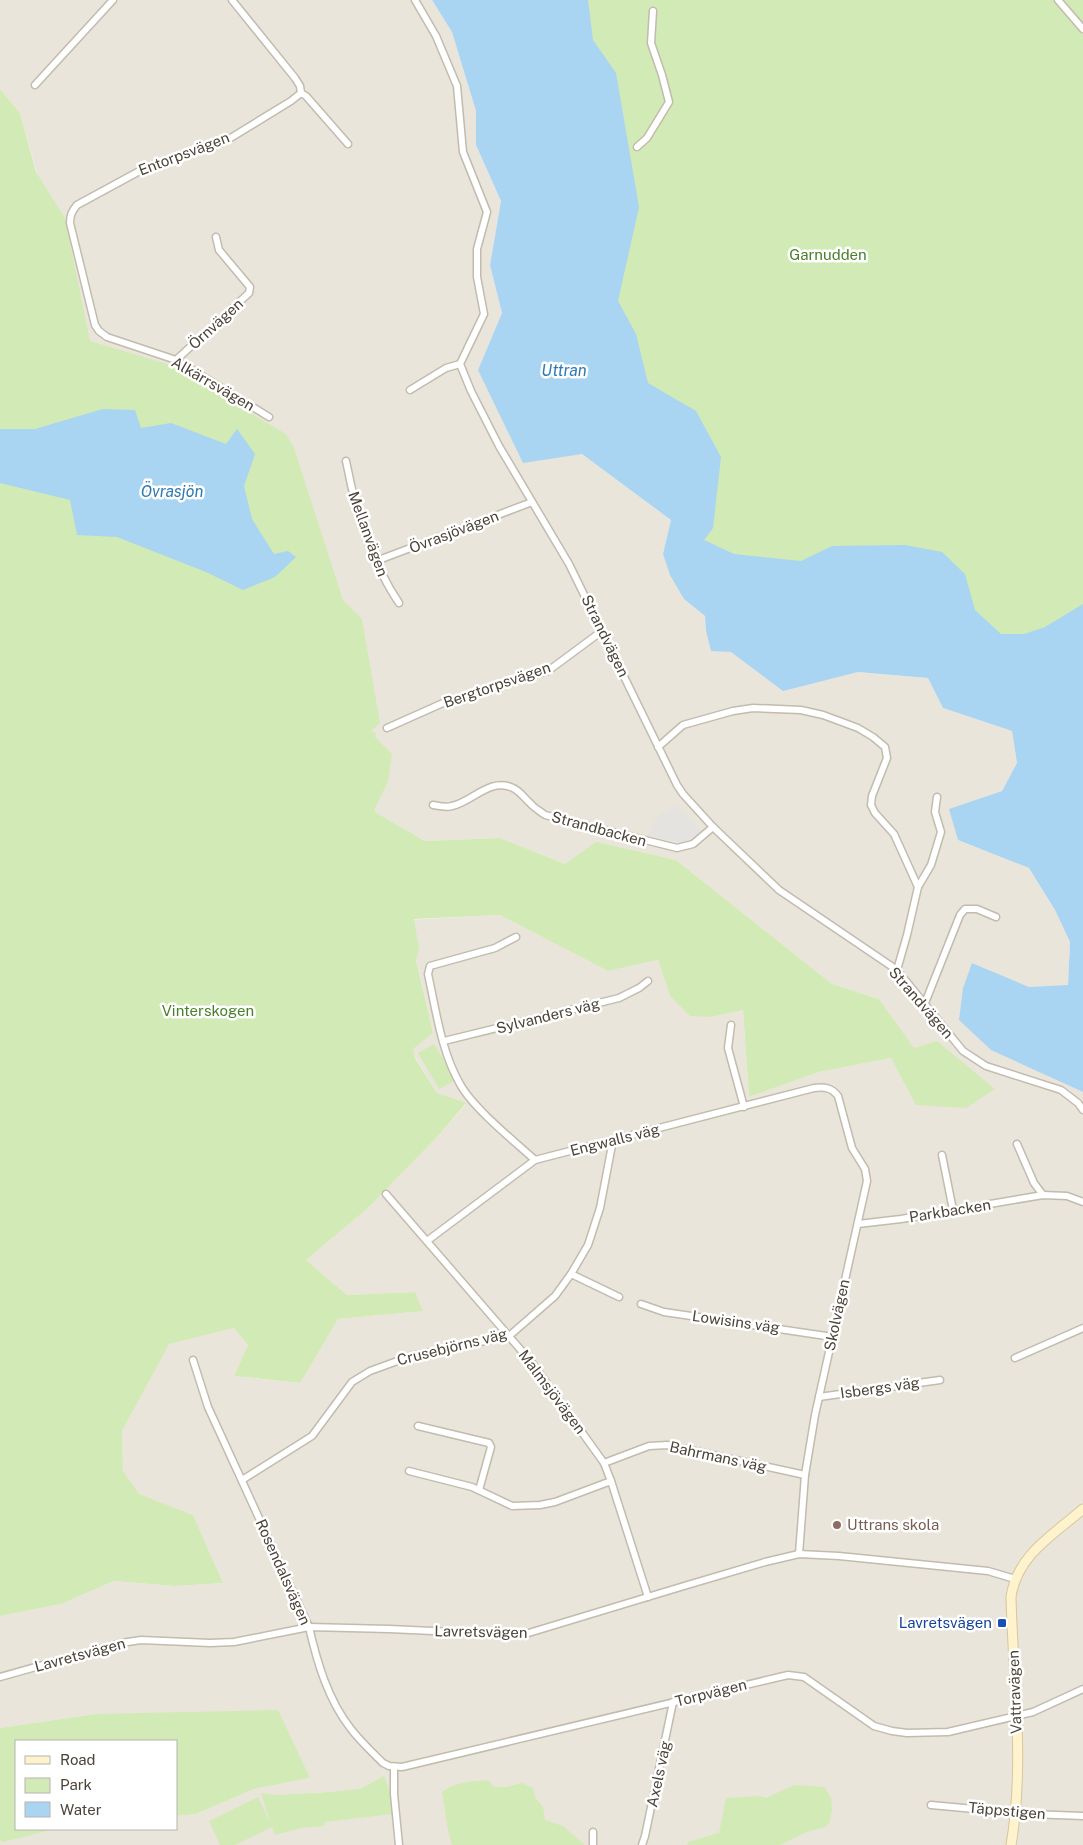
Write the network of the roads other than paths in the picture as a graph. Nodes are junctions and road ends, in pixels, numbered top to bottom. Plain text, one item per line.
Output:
1 (112, 0) edge
2 (232, 0) edge
3 (415, 0) edge
4 (1058, 0) edge
5 (653, 11) dead end
6 (1083, 29) edge
7 (35, 85) dead end
8 (301, 92) junction
9 (348, 144) dead end
10 (637, 147) dead end
11 (70, 216) joint
12 (216, 237) dead end
13 (176, 360) junction
14 (460, 364) junction
15 (410, 390) dead end
16 (269, 417) dead end
17 (346, 461) dead end
18 (532, 502) junction
19 (376, 561) junction
20 (399, 603) dead end
21 (602, 631) junction
22 (387, 728) dead end
23 (658, 747) junction
24 (937, 797) dead end
25 (433, 804) dead end
26 (713, 827) junction
27 (918, 887) junction
28 (996, 918) dead end
29 (516, 937) dead end
30 (897, 970) junction
31 (648, 981) dead end
32 (925, 1003) junction
33 (731, 1024) dead end
34 (444, 1041) junction
35 (826, 1087) joint
36 (744, 1107) junction
37 (1083, 1110) edge
38 (613, 1140) junction
39 (1017, 1144) dead end
40 (942, 1155) dead end
41 (535, 1160) junction
42 (386, 1194) dead end
43 (1043, 1196) junction
44 (1083, 1202) edge
45 (953, 1210) junction
46 (858, 1224) junction
47 (427, 1241) junction
48 (571, 1274) junction
49 (619, 1297) dead end
50 (641, 1304) dead end
51 (1083, 1328) edge
52 (510, 1336) junction
53 (833, 1337) junction
54 (1015, 1358) dead end
55 (193, 1360) dead end
56 (940, 1380) dead end
57 (819, 1397) junction
58 (418, 1426) dead end
59 (604, 1463) junction
60 (409, 1470) dead end
61 (805, 1475) junction
62 (242, 1480) junction
63 (611, 1481) junction
64 (479, 1490) junction
65 (1083, 1509) edge
66 (799, 1554) junction
67 (1015, 1579) junction
68 (648, 1597) junction
69 (309, 1627) junction
70 (0, 1677) edge
71 (1083, 1689) edge
72 (673, 1702) junction
73 (1016, 1715) junction
74 (394, 1767) junction
75 (931, 1805) dead end
76 (1015, 1812) junction
77 (1083, 1816) edge
78 (593, 1832) dead end
79 (399, 1845) edge
80 (593, 1845) edge
81 (642, 1845) edge
82 (1011, 1845) edge

1 - 7 street
2 - 8 street
3 - 14 street
4 - 6 street
5 - 10 street
8 - 9 street
8 - 11 street, Entorpsvägen
11 - 13 street, Alkärrsvägen
12 - 13 street, Örnvägen
13 - 16 street, Alkärrsvägen
14 - 15 street
14 - 18 street, Strandvägen
17 - 19 street, Mellanvägen
18 - 19 street, Övrasjövägen
18 - 21 street, Strandvägen
19 - 20 street, Mellanvägen
21 - 22 street, Bergtorpsvägen
21 - 23 street, Strandvägen
23 - 26 street, Strandvägen
23 - 27 street
24 - 27 street
25 - 26 street, Strandbacken
26 - 30 street, Strandvägen
27 - 30 street
28 - 32 street
29 - 34 street
30 - 32 street, Strandvägen
31 - 34 street, Sylvanders väg
32 - 37 street, Strandvägen
33 - 36 street
34 - 41 street
35 - 36 street, Engwalls väg
35 - 46 street, Skolvägen
36 - 38 street, Engwalls väg
38 - 41 street, Engwalls väg
38 - 48 street, Crusebjörns väg
39 - 43 street
40 - 45 street
41 - 47 street, Engwalls väg
42 - 47 street, Malmsjövägen
43 - 44 street, Parkbacken
43 - 45 street, Parkbacken
45 - 46 street, Parkbacken
46 - 53 street, Skolvägen
47 - 52 street, Malmsjövägen
48 - 49 street
48 - 52 street, Crusebjörns väg
50 - 53 street, Lowisins väg
51 - 54 street
52 - 59 street, Malmsjövägen
52 - 62 street, Crusebjörns väg
53 - 57 street, Skolvägen
55 - 62 street, Rosendalsvägen
56 - 57 street, Isbergs väg
57 - 61 street, Skolvägen
58 - 64 street
59 - 61 street, Bahrmans väg
59 - 63 street, Malmsjövägen
60 - 64 street
61 - 66 street, Skolvägen
62 - 69 street, Rosendalsvägen
63 - 64 street
63 - 68 street, Malmsjövägen
65 - 67 street, Vattravägen
66 - 67 street, Lavretsvägen
66 - 68 street, Lavretsvägen
67 - 73 street, Vattravägen
68 - 69 street, Lavretsvägen
69 - 70 street, Lavretsvägen
69 - 74 street, Rosendalsvägen
71 - 73 street, Torpvägen
72 - 73 street, Torpvägen
72 - 74 street, Torpvägen
72 - 81 street, Axels väg
73 - 76 street, Vattravägen
74 - 79 street
75 - 76 street, Täppstigen
76 - 77 street, Täppstigen
76 - 82 street, Vattravägen
78 - 80 street

